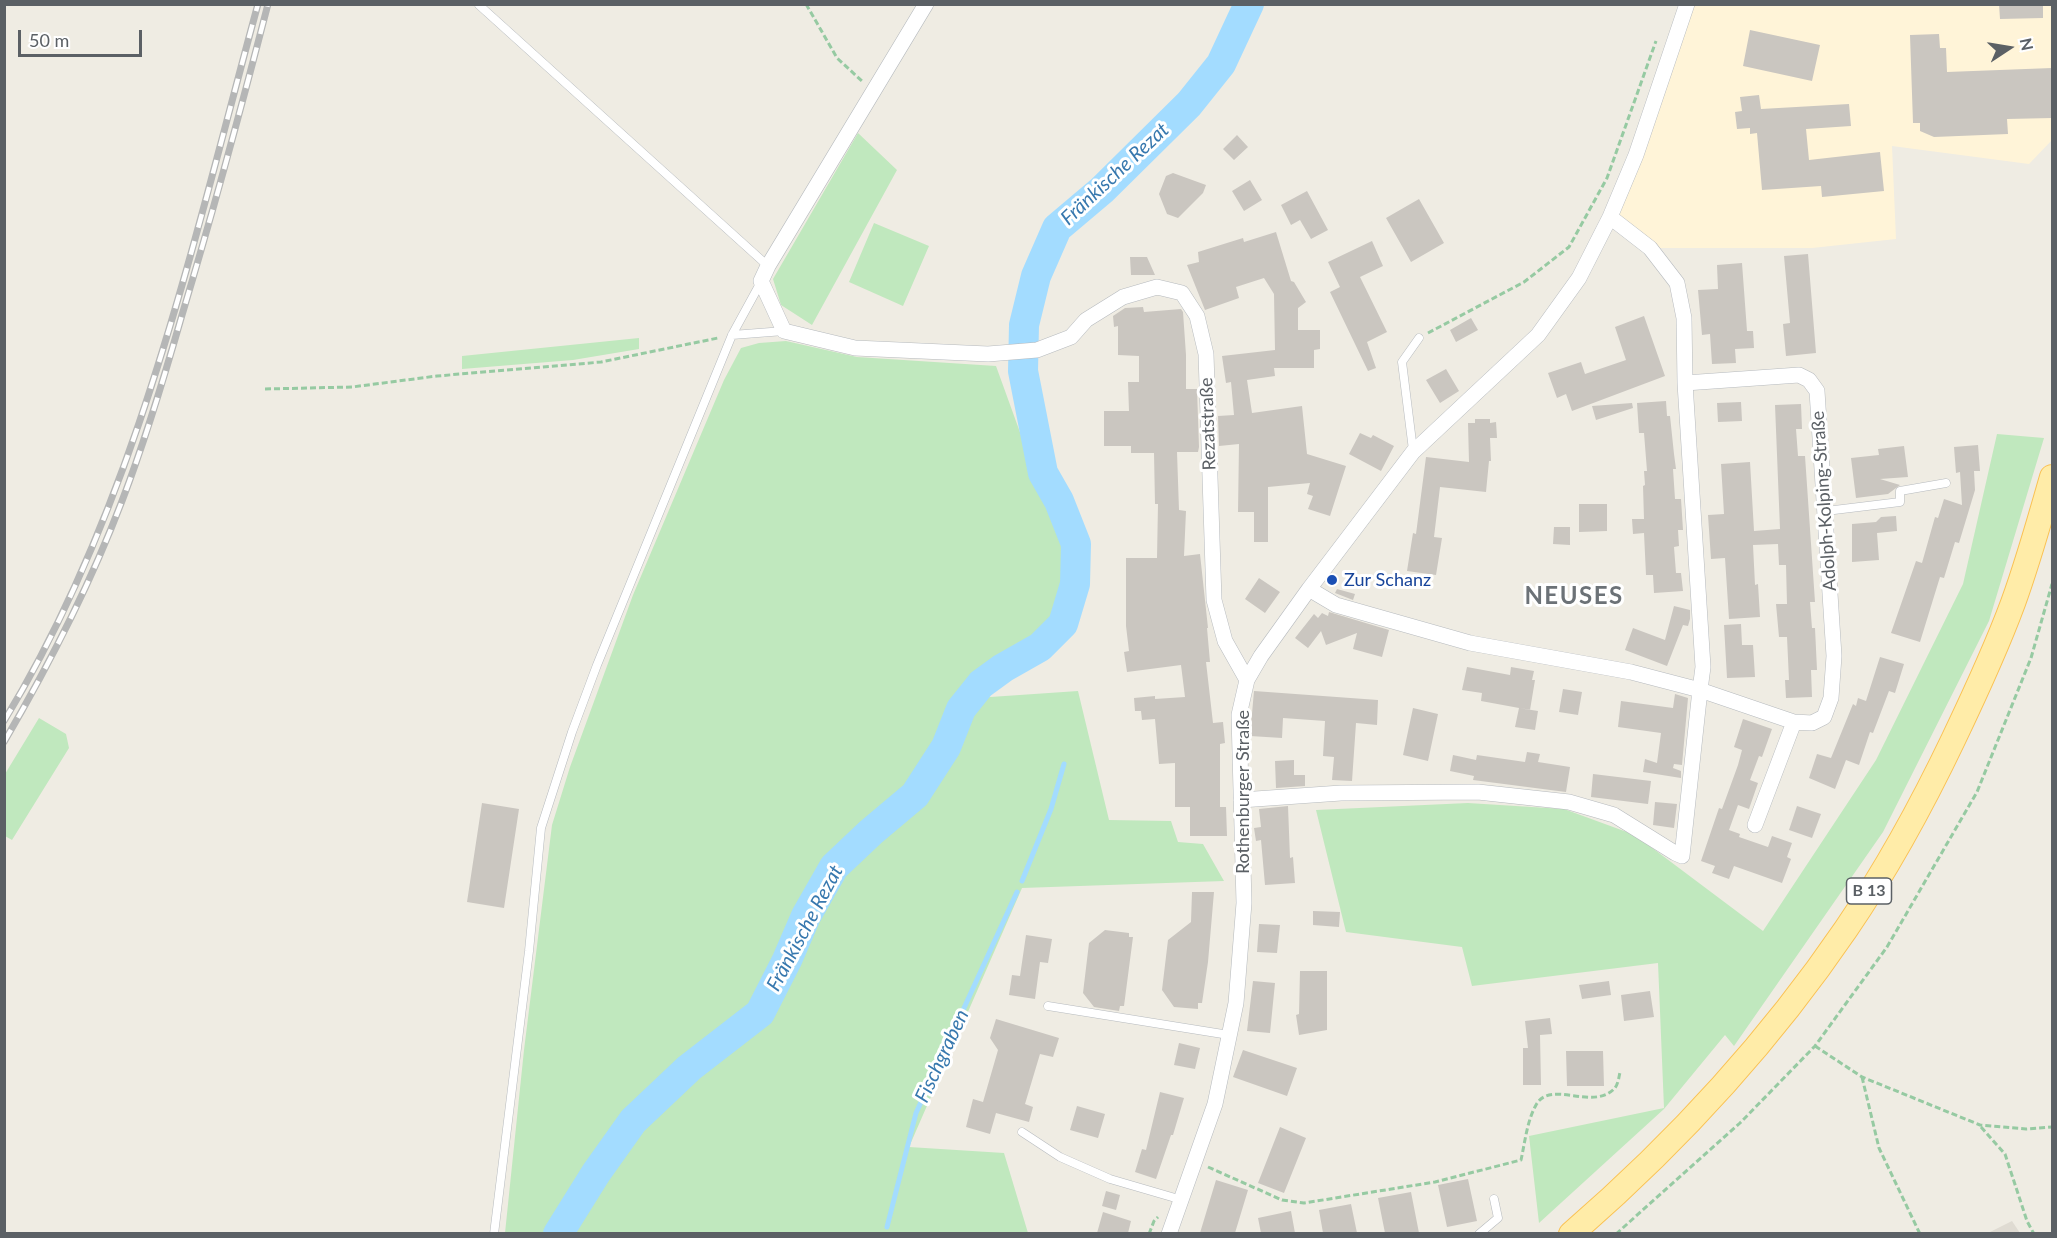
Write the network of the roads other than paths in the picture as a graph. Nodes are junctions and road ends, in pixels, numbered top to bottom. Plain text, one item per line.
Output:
1 (926, 4) edge
2 (1687, 4) edge
3 (479, 5) edge
4 (1610, 217) junction
5 (768, 266) junction
6 (761, 281) junction
7 (784, 330) junction
8 (732, 335) junction
9 (1419, 338) road end
10 (1685, 383) junction
11 (1413, 452) junction
12 (2052, 477) edge
13 (1946, 483) dead end
14 (1826, 511) junction
15 (1308, 589) junction
16 (1247, 680) junction
17 (1700, 690) junction
18 (1794, 722) junction
19 (1241, 800) junction
20 (1755, 825) dead end
21 (1048, 1006) dead end
22 (1229, 1035) junction
23 (1022, 1132) dead end
24 (1494, 1199) dead end
25 (1182, 1200) junction
26 (494, 1233) edge
27 (1169, 1233) edge
28 (1479, 1233) edge
29 (1571, 1233) edge

1 - 5 street
2 - 4 street, Rothenburger Straße
3 - 5 lane
4 - 10 street
4 - 11 street, Rothenburger Straße
5 - 6 street
6 - 7 street
6 - 8 lane
7 - 8 lane
7 - 16 street, Rezatstraße
8 - 26 lane
9 - 11 lane
10 - 14 street, Adolph-Kolping-Straße
10 - 17 street
11 - 15 street, Rothenburger Straße
12 - 29 main road, B 13
13 - 14 lane
14 - 18 street, Adolph-Kolping-Straße
15 - 16 street, Rothenburger Straße
15 - 17 street
16 - 19 street, Rothenburger Straße
17 - 18 street, Adolph-Kolping-Straße
17 - 19 street
18 - 20 street
19 - 22 street, Rothenburger Straße
21 - 22 lane
22 - 25 street, Rothenburger Straße
23 - 25 lane
24 - 28 lane
25 - 27 street, Rothenburger Straße

